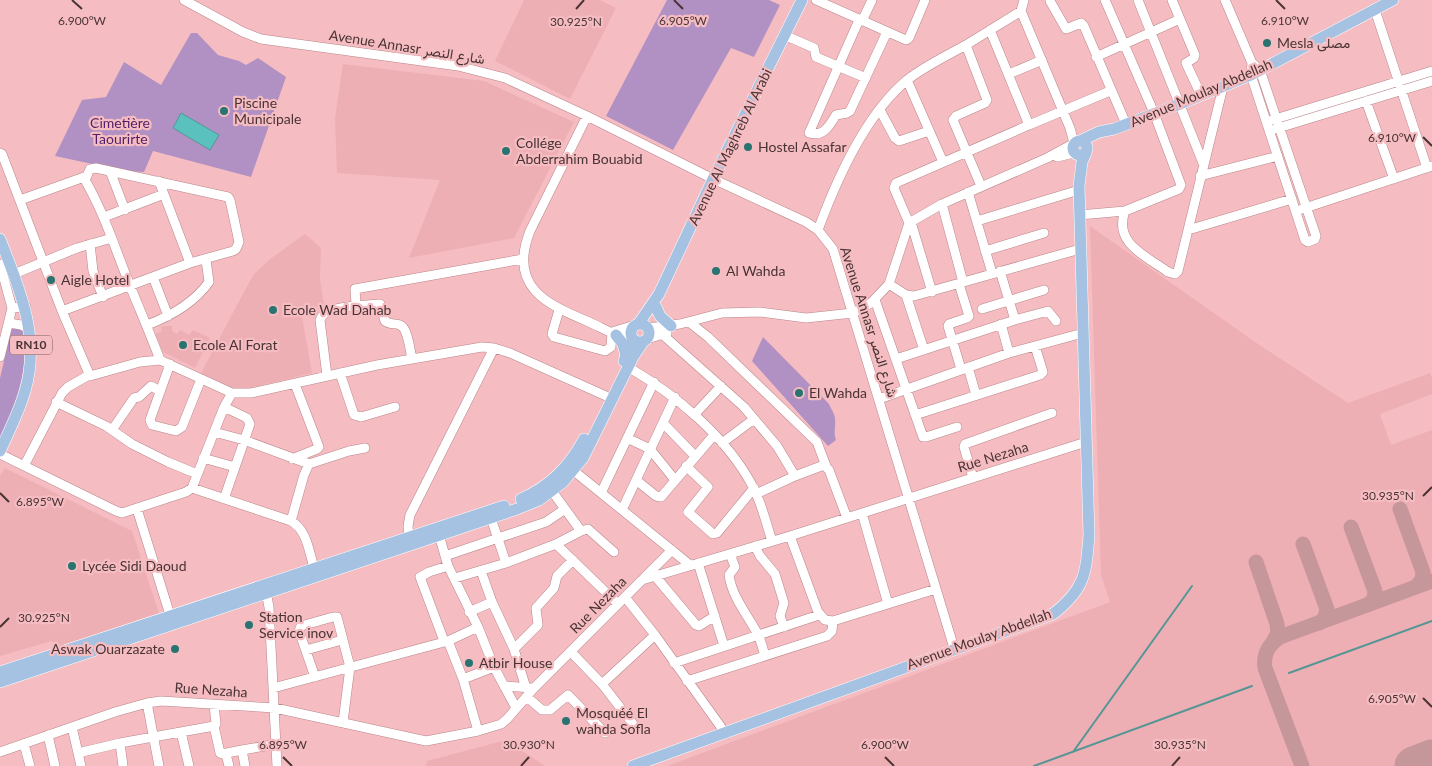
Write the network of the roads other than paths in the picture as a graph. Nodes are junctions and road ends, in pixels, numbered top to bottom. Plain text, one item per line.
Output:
1 (184, 0) edge
2 (802, 0) edge
3 (816, 0) edge
4 (842, 0) edge
5 (872, 0) edge
6 (925, 0) edge
7 (1024, 0) edge
8 (1052, 0) edge
9 (1105, 0) edge
10 (1138, 0) edge
11 (1172, 0) edge
12 (1225, 0) edge
13 (1393, 0) edge
14 (838, 10) junction
15 (1375, 10) junction
16 (1021, 12) junction
17 (1180, 19) junction
18 (860, 20) junction
19 (990, 30) junction
20 (887, 32) junction
21 (1151, 32) junction
22 (784, 35) junction
23 (966, 45) junction
24 (1123, 45) junction
25 (1096, 57) junction
26 (1042, 60) junction
27 (838, 66) junction
28 (1254, 69) junction
29 (1432, 71) edge
30 (1009, 74) junction
31 (866, 78) junction
32 (907, 80) junction
33 (1432, 81) edge
34 (1400, 86) junction
35 (1223, 87) junction
36 (1110, 91) junction
37 (1201, 95) junction
38 (1366, 101) junction
39 (1180, 104) junction
40 (880, 110) junction
41 (1062, 110) junction
42 (1154, 113) junction
43 (587, 116) junction
44 (1276, 118) junction
45 (1266, 121) junction
46 (1126, 124) junction
47 (1030, 125) junction
48 (1279, 128) junction
49 (929, 131) junction
50 (1270, 131) junction
51 (1079, 147) junction
52 (966, 152) junction
53 (0, 153) edge
54 (1278, 156) junction
55 (943, 162) junction
56 (1203, 163) junction
57 (1430, 167) edge
58 (110, 171) junction
59 (87, 176) junction
60 (1200, 176) junction
61 (713, 179) junction
62 (1394, 179) junction
63 (159, 181) junction
64 (981, 186) junction
65 (1079, 188) junction
66 (968, 192) junction
67 (164, 194) junction
68 (1292, 199) junction
69 (20, 200) junction
70 (942, 204) junction
71 (125, 210) junction
72 (1301, 210) junction
73 (1125, 211) junction
74 (1079, 215) junction
75 (104, 217) junction
76 (977, 221) junction
77 (910, 223) junction
78 (818, 230) junction
79 (1188, 230) junction
80 (1044, 233) dead end
81 (112, 238) junction
82 (0, 239) edge
83 (90, 244) junction
84 (1080, 249) junction
85 (985, 250) junction
86 (523, 258) junction
87 (206, 260) junction
88 (43, 262) junction
89 (190, 263) junction
90 (0, 264) edge
91 (996, 272) junction
92 (14, 274) junction
93 (153, 277) junction
94 (961, 283) junction
95 (130, 284) junction
96 (889, 284) junction
97 (1044, 290) dead end
98 (932, 292) junction
99 (659, 294) junction
100 (906, 296) junction
101 (103, 297) junction
102 (875, 300) junction
103 (1009, 301) junction
104 (354, 306) junction
105 (26, 307) junction
106 (656, 307) junction
107 (12, 308) junction
108 (559, 310) junction
109 (982, 310) dead end
110 (62, 311) junction
111 (853, 313) junction
112 (168, 316) junction
113 (1015, 320) junction
114 (689, 322) junction
115 (1056, 322) dead end
116 (9, 323) junction
117 (1001, 324) junction
118 (147, 326) junction
119 (672, 326) junction
120 (29, 329) junction
121 (641, 333) junction
122 (1083, 333) junction
123 (614, 334) junction
124 (663, 335) junction
125 (952, 341) junction
126 (1034, 346) junction
127 (494, 348) junction
128 (924, 350) junction
129 (1009, 353) junction
130 (0, 357) edge
131 (412, 359) junction
132 (896, 359) junction
133 (160, 360) junction
134 (627, 361) junction
135 (170, 364) junction
136 (965, 368) junction
137 (340, 373) junction
138 (89, 375) junction
139 (327, 376) junction
140 (201, 379) junction
141 (654, 382) junction
142 (295, 384) junction
143 (721, 386) junction
144 (907, 389) junction
145 (160, 391) junction
146 (232, 393) junction
147 (976, 395) junction
148 (606, 396) junction
149 (675, 397) junction
150 (879, 400) junction
151 (56, 402) junction
152 (224, 407) junction
153 (395, 407) dead end
154 (1052, 414) dead end
155 (694, 415) junction
156 (915, 415) junction
157 (754, 419) junction
158 (662, 424) junction
159 (957, 427) dead end
160 (112, 430) junction
161 (214, 432) junction
162 (714, 435) junction
163 (627, 438) junction
164 (244, 440) junction
165 (1086, 442) junction
166 (722, 444) junction
167 (365, 448) dead end
168 (650, 449) junction
169 (0, 452) edge
170 (694, 456) junction
171 (204, 458) junction
172 (292, 459) junction
173 (310, 464) junction
174 (24, 466) junction
175 (686, 466) junction
176 (826, 466) junction
177 (235, 468) junction
178 (574, 471) junction
179 (197, 474) junction
180 (795, 476) junction
181 (973, 478) junction
182 (636, 480) junction
183 (675, 480) junction
184 (192, 488) junction
185 (552, 491) junction
186 (755, 491) junction
187 (601, 493) junction
188 (909, 498) junction
189 (224, 499) junction
190 (137, 509) junction
191 (565, 509) junction
192 (622, 510) junction
193 (862, 513) junction
194 (491, 518) junction
195 (847, 518) junction
196 (291, 521) junction
197 (581, 531) junction
198 (436, 533) junction
199 (790, 536) junction
200 (409, 537) junction
201 (498, 538) junction
202 (772, 541) junction
203 (556, 544) junction
204 (755, 546) junction
205 (672, 550) junction
206 (614, 552) dead end
207 (730, 554) junction
208 (445, 556) junction
209 (573, 560) junction
210 (506, 563) junction
211 (694, 564) junction
212 (448, 566) junction
213 (314, 568) junction
214 (481, 571) junction
215 (655, 576) junction
216 (455, 578) junction
217 (642, 580) junction
218 (266, 588) junction
219 (936, 589) junction
220 (625, 597) junction
221 (492, 602) junction
222 (618, 604) junction
223 (888, 604) junction
224 (469, 612) junction
225 (820, 615) junction
226 (715, 616) junction
227 (171, 618) junction
228 (833, 621) junction
229 (478, 627) junction
230 (784, 627) junction
231 (655, 635) junction
232 (758, 635) junction
233 (342, 640) junction
234 (446, 641) junction
235 (724, 646) junction
236 (954, 648) junction
237 (306, 650) junction
238 (514, 650) junction
239 (571, 652) junction
240 (766, 656) junction
241 (674, 662) junction
242 (350, 667) junction
243 (494, 667) junction
244 (0, 672) edge
245 (315, 677) junction
246 (463, 679) junction
247 (687, 680) junction
248 (0, 682) edge
249 (602, 684) junction
250 (504, 686) junction
251 (273, 688) junction
252 (529, 691) junction
253 (147, 703) junction
254 (214, 705) junction
255 (275, 708) junction
256 (516, 708) junction
257 (343, 722) junction
258 (633, 724) dead end
259 (214, 726) junction
260 (72, 727) junction
261 (478, 731) junction
262 (181, 732) junction
263 (605, 733) dead end
264 (726, 734) junction
265 (48, 735) junction
266 (153, 737) junction
267 (120, 743) junction
268 (24, 744) junction
269 (277, 744) junction
270 (242, 750) junction
271 (0, 752) edge
272 (78, 753) junction
273 (226, 754) junction
274 (30, 766) edge
275 (55, 766) edge
276 (81, 766) edge
277 (123, 766) edge
278 (158, 766) edge
279 (189, 766) edge
280 (229, 766) edge
281 (245, 766) edge
282 (277, 766) edge
283 (633, 766) edge

1 - 43 street, Avenue Annasr شارع النصر
2 - 22 main road, Avenue Al Maghreb Al Arabi
3 - 14 street
4 - 14 street
5 - 18 street
6 - 20 street
7 - 16 street
8 - 25 street
9 - 24 street
10 - 21 street
11 - 17 street
12 - 28 street
13 - 15 main road, Avenue Moulay Abdellah
14 - 18 street
15 - 28 main road, Avenue Moulay Abdellah
15 - 34 street
16 - 19 street
16 - 26 street
17 - 21 street
17 - 37 street
18 - 20 street
18 - 27 street
19 - 23 street
19 - 30 street
20 - 31 street
21 - 24 street
21 - 39 street
22 - 27 street
22 - 61 main road, Avenue Al Maghreb Al Arabi
23 - 32 street
23 - 52 street
24 - 25 street
24 - 42 street
25 - 36 street
26 - 30 street
26 - 41 street
27 - 31 street
27 - 31 street
28 - 35 main road, Avenue Moulay Abdellah
28 - 44 street
28 - 45 street
29 - 34 street
30 - 47 street
32 - 40 street
32 - 49 street
33 - 34 street
34 - 38 street
34 - 44 street
34 - 57 street
35 - 37 main road, Avenue Moulay Abdellah
35 - 56 street
36 - 41 street
36 - 46 street
37 - 39 main road, Avenue Moulay Abdellah
38 - 48 street
38 - 62 street
39 - 42 main road, Avenue Moulay Abdellah
39 - 56 street
40 - 49 street
40 - 78 street
41 - 47 street
41 - 51 street
42 - 46 main road, Avenue Moulay Abdellah
42 - 73 street
43 - 61 street, Avenue Annasr شارع النصر
43 - 86 street
44 - 45 street
44 - 48 street
45 - 50 street
46 - 51 main road, Avenue Moulay Abdellah
47 - 52 street
48 - 50 street
48 - 72 street
49 - 55 street
50 - 54 street
51 - 64 street
51 - 65 main road, Avenue Moulay Abdellah
52 - 55 street
52 - 64 street
53 - 69 street
54 - 60 street
54 - 68 street
55 - 77 street
56 - 60 street
57 - 62 street
58 - 59 street
58 - 63 street
58 - 71 street
59 - 69 street
59 - 75 street
60 - 79 street
61 - 78 street, Avenue Annasr شارع النصر
61 - 99 main road, Avenue Al Maghreb Al Arabi
62 - 72 street
63 - 67 street
63 - 87 street
64 - 66 street
65 - 74 main road, Avenue Moulay Abdellah
65 - 76 street
66 - 70 street
66 - 76 street
67 - 71 street
67 - 89 street
68 - 72 street
68 - 79 street
69 - 88 street
70 - 77 street
70 - 94 street
71 - 75 street
73 - 74 street
73 - 79 street
74 - 84 main road, Avenue Moulay Abdellah
75 - 81 street
76 - 85 street
77 - 96 street
77 - 98 street
78 - 111 street, Avenue Annasr شارع النصر
80 - 85 street
81 - 83 street
81 - 95 street
82 - 92 main road, RN10
83 - 88 street
83 - 101 street
84 - 91 street
84 - 122 main road, Avenue Moulay Abdellah
85 - 91 street
86 - 104 street
86 - 108 street
87 - 89 street
87 - 112 street
88 - 92 street
88 - 110 street
89 - 93 street
90 - 107 street
91 - 94 street
91 - 103 street
92 - 105 main road, RN10
93 - 95 street
93 - 112 street
94 - 98 street
94 - 125 street
95 - 101 street
95 - 118 street
96 - 100 street
96 - 102 street
97 - 103 street
98 - 100 street
99 - 106 main road, Avenue Al Maghreb Al Arabi
99 - 121 main road, Avenue Al Maghreb Al Arabi
100 - 128 street
101 - 110 street
102 - 111 street
102 - 132 street
103 - 109 street
103 - 113 street
104 - 131 street
104 - 139 street
105 - 107 street
105 - 120 main road, RN10
106 - 119 main road
106 - 121 main road, Avenue Al Maghreb Al Arabi
107 - 116 street
108 - 123 street
108 - 123 street
110 - 138 street
111 - 114 street
111 - 150 street, Avenue Annasr شارع النصر
112 - 118 street
113 - 115 street
113 - 117 street
114 - 119 street
114 - 124 street
114 - 176 street
116 - 120 street
116 - 130 street
117 - 125 street
117 - 129 street
118 - 133 street
119 - 121 street
120 - 169 main road, RN10
121 - 123 street
121 - 123 street
121 - 124 street
121 - 134 main road
122 - 126 street
122 - 165 main road, Avenue Moulay Abdellah
123 - 134 main road
124 - 143 street
125 - 128 street
125 - 136 street
126 - 129 street
126 - 147 street
127 - 131 street
127 - 148 street
127 - 200 street
128 - 132 street
129 - 136 street
131 - 137 street
132 - 144 street
133 - 135 street
133 - 138 street
134 - 141 street
134 - 148 main road
134 - 178 main road
135 - 140 street
135 - 145 street
136 - 144 street
136 - 147 street
137 - 139 street
137 - 153 street
138 - 151 street
139 - 142 street
140 - 145 street
140 - 146 street
141 - 149 street
141 - 163 street
142 - 146 street
142 - 172 street
143 - 155 street
143 - 157 street
144 - 150 street
144 - 156 street
145 - 160 street
146 - 152 street
147 - 156 street
148 - 198 main road
149 - 155 street
149 - 158 street
150 - 188 street, Avenue Annasr شارع النصر
151 - 160 street
151 - 174 street
152 - 161 street
152 - 164 street
154 - 181 street
155 - 162 street
156 - 159 street
157 - 166 street
157 - 180 street
158 - 168 street
158 - 170 street
160 - 179 street
161 - 164 street
161 - 171 street
162 - 166 street
162 - 170 street
163 - 168 street
163 - 187 street
164 - 172 street
164 - 177 street
165 - 181 street, Rue Nezaha
165 - 236 main road, Avenue Moulay Abdellah
166 - 186 street
167 - 173 street
168 - 182 street
168 - 183 street
169 - 174 street
170 - 175 street
171 - 177 street
171 - 179 street
172 - 173 street
173 - 196 street
174 - 190 street
175 - 183 street
175 - 186 street
176 - 180 street
176 - 195 street
177 - 189 street
178 - 185 main road
178 - 187 street
179 - 184 street
180 - 186 street
181 - 188 street, Rue Nezaha
182 - 183 street
182 - 192 street
184 - 189 street
184 - 190 street
185 - 191 street
185 - 194 main road
186 - 202 street
187 - 192 street
188 - 193 street, Rue Nezaha
188 - 219 street, Avenue Annasr شارع النصر
189 - 196 street
190 - 227 street
191 - 197 street
191 - 201 street
192 - 205 street
193 - 195 street, Rue Nezaha
193 - 223 street
194 - 198 main road
194 - 201 street
195 - 199 street, Rue Nezaha
196 - 213 street
197 - 203 street
197 - 206 street
198 - 200 main road
198 - 208 street
198 - 218 main road
199 - 202 street, Rue Nezaha
199 - 225 street
200 - 213 main road
201 - 208 street
201 - 210 street
202 - 204 street, Rue Nezaha
203 - 209 street
203 - 210 street
204 - 207 street, Rue Nezaha
204 - 230 street
205 - 211 street
205 - 217 street
207 - 211 street, Rue Nezaha
207 - 232 street
208 - 212 street
209 - 222 street
209 - 238 street
210 - 214 street
211 - 215 street, Rue Nezaha
211 - 226 street
212 - 216 street
212 - 234 street
213 - 218 main road
214 - 216 street
214 - 221 street
215 - 217 street, Rue Nezaha
215 - 226 street
216 - 224 street
217 - 220 street, Rue Nezaha
218 - 227 main road
218 - 251 street
219 - 223 street
219 - 236 street, Avenue Annasr شارع النصر
220 - 222 street, Rue Nezaha
220 - 231 street
221 - 224 street
221 - 238 street
222 - 239 street, Rue Nezaha
223 - 228 street
224 - 229 street
225 - 228 street
225 - 230 street
226 - 235 street
227 - 244 main road
227 - 248 main road
228 - 240 street
229 - 234 street
229 - 243 street
230 - 232 street
231 - 241 street
231 - 249 street
232 - 235 street
232 - 240 street
233 - 237 street
233 - 237 street
233 - 242 street
234 - 242 street
234 - 246 street
235 - 241 street
236 - 264 main road, Avenue Moulay Abdellah
237 - 245 street
238 - 252 street
239 - 249 street
239 - 252 street, Rue Nezaha
240 - 247 street
241 - 247 street
242 - 245 street
242 - 257 street
243 - 246 street
243 - 250 street
245 - 251 street
246 - 261 street
247 - 264 street
249 - 258 street
250 - 252 street
250 - 256 street
251 - 255 street
252 - 256 street, Rue Nezaha
252 - 263 street
253 - 254 street, Rue Nezaha
253 - 260 street, Rue Nezaha
253 - 266 street
254 - 255 street, Rue Nezaha
254 - 259 street
255 - 257 street, Rue Nezaha
255 - 269 street
256 - 261 street, Rue Nezaha
257 - 261 street, Rue Nezaha
259 - 262 street
259 - 273 street
260 - 265 street, Rue Nezaha
260 - 272 street
262 - 266 street
262 - 279 street
264 - 283 main road, Avenue Moulay Abdellah
265 - 268 street, Rue Nezaha
265 - 275 street
266 - 267 street
266 - 278 street
267 - 272 street
267 - 277 street
268 - 271 street, Rue Nezaha
268 - 274 street
269 - 270 street
269 - 282 street
270 - 273 street
270 - 281 street
272 - 276 street
273 - 280 street

